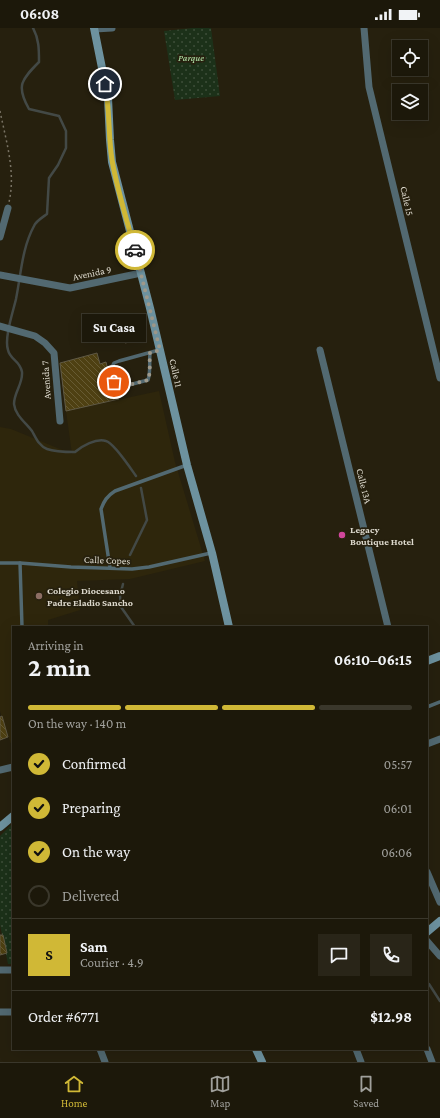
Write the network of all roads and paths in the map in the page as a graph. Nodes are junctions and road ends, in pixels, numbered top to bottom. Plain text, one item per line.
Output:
1 (112, 28) edge
2 (364, 28) edge
3 (95, 29) edge
4 (0, 111) edge
5 (8, 208) joint
6 (0, 237) edge
7 (141, 273) junction
8 (0, 275) edge
9 (2, 326) edge
10 (160, 350) junction
11 (320, 350) dead end
12 (150, 353) junction
13 (440, 378) edge
14 (60, 420) dead end
15 (187, 465) junction
16 (212, 553) junction
17 (0, 563) edge
18 (20, 563) junction
19 (110, 568) junction
20 (22, 626) edge
21 (229, 626) edge
22 (388, 626) edge
23 (440, 656) edge
24 (428, 661) edge
25 (440, 702) edge
26 (428, 707) edge
27 (440, 739) edge
28 (428, 744) edge
29 (12, 767) edge
30 (0, 770) edge
31 (12, 817) edge
32 (0, 827) edge
33 (428, 874) edge
34 (440, 902) edge
35 (440, 921) edge
36 (428, 931) edge
37 (428, 942) edge
38 (440, 956) edge
39 (0, 970) edge
40 (12, 970) edge
41 (0, 1012) edge
42 (12, 1012) edge
43 (100, 1050) edge
44 (256, 1050) edge
45 (356, 1050) edge
46 (427, 1050) edge
47 (105, 1062) edge
48 (262, 1062) edge
49 (361, 1062) edge
50 (432, 1062) edge

1 - 3 street
2 - 13 street, Calle 15
3 - 7 street, Calle 11
4 - 5 path
5 - 6 street
7 - 8 street, Avenida 9
7 - 10 street, Calle 11
9 - 14 street, Avenida 7
10 - 12 lane
10 - 15 street, Calle 11
11 - 22 street, Calle 13A
12 - 12 lane
15 - 16 street, Calle 11
15 - 19 lane
16 - 19 lane, Calle Copes
16 - 21 street, Calle 11
17 - 18 lane, Calle Copes
18 - 19 lane, Calle Copes
18 - 20 lane
23 - 24 street
25 - 26 lane
27 - 28 street
29 - 30 street
31 - 32 street
33 - 34 street
35 - 36 street
37 - 38 street
39 - 40 street
41 - 42 street
43 - 47 street
44 - 48 street
45 - 49 street
46 - 50 street

